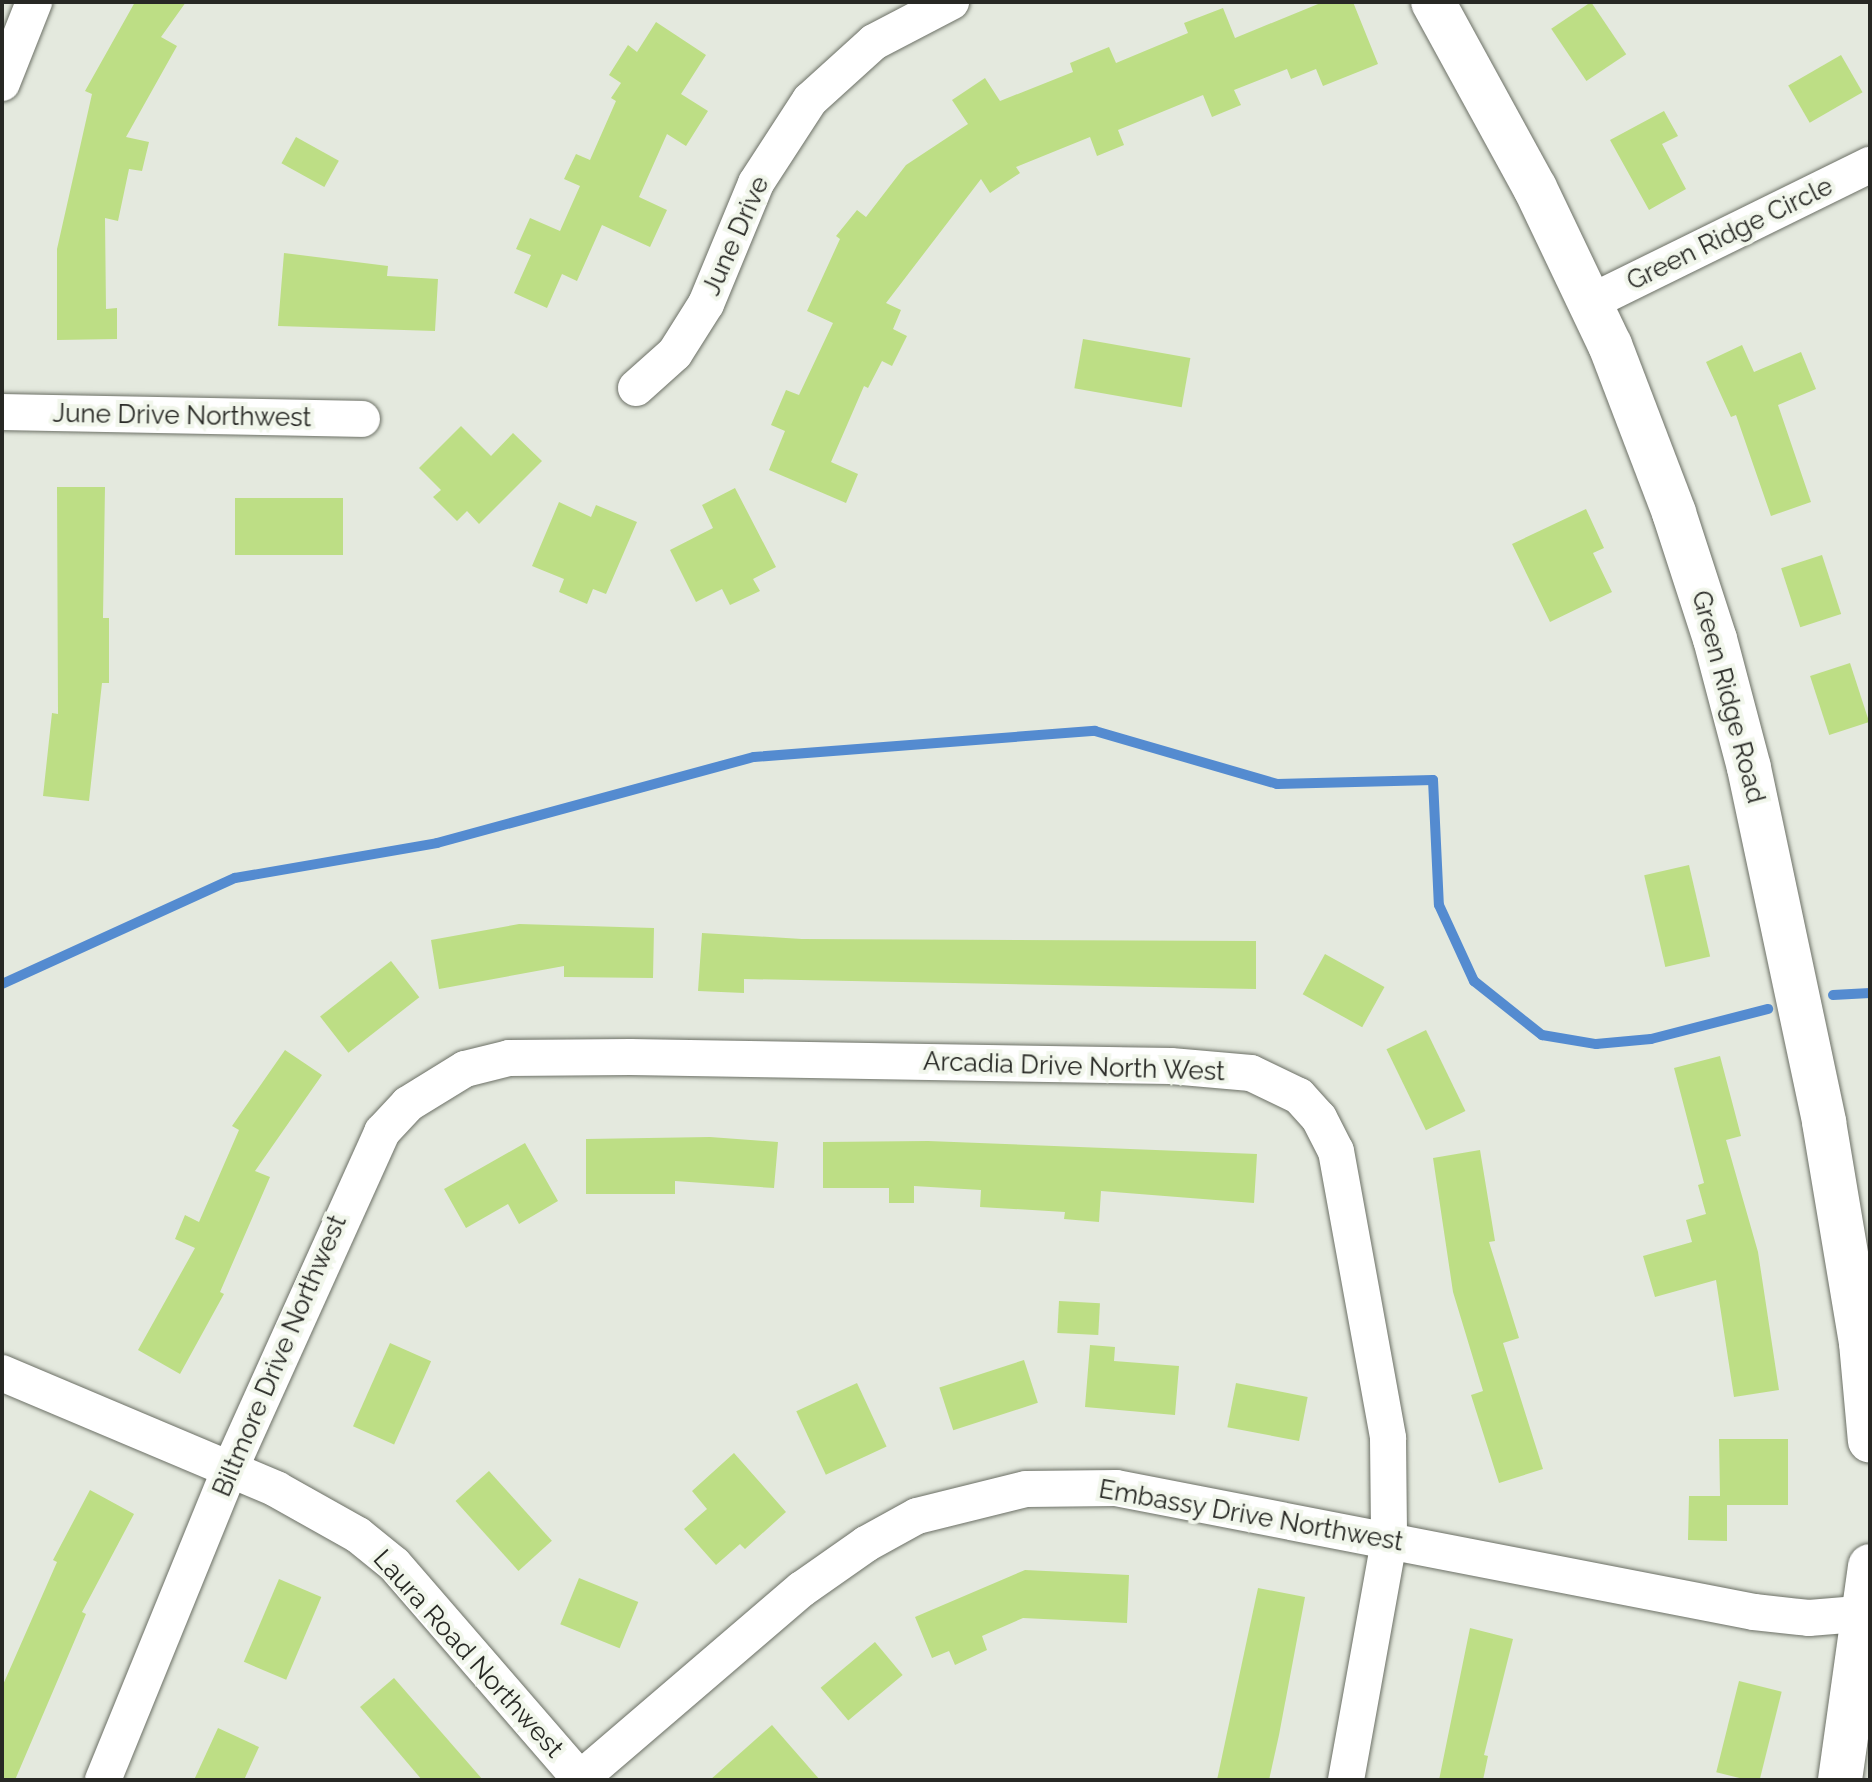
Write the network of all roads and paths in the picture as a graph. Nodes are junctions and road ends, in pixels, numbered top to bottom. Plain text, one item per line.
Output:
1 (34, 2) edge
2 (951, 2) edge
3 (1433, 2) edge
4 (2, 83) edge
5 (1870, 165) edge
6 (1589, 303) junction
7 (636, 388) dead end
8 (2, 412) edge
9 (362, 419) dead end
10 (571, 1057) joint
11 (1865, 1346) edge
12 (2, 1373) edge
13 (1870, 1441) edge
14 (230, 1469) junction
15 (1389, 1541) junction
16 (1870, 1566) edge
17 (1868, 1614) edge
18 (103, 1780) edge
19 (581, 1780) edge
20 (1346, 1780) edge
21 (1840, 1780) edge

1 - 4 street
2 - 7 street, June Drive
3 - 6 street, Green Ridge Road
5 - 6 street, Green Ridge Circle
6 - 11 street, Green Ridge Road
8 - 9 street, June Drive Northwest
10 - 14 street, Biltmore Drive Northwest
10 - 15 street, Arcadia Drive North West
11 - 13 street, Green Ridge Road
12 - 14 street, Laura Road Northwest
14 - 18 street, Biltmore Drive Northwest
14 - 19 street, Laura Road Northwest
15 - 17 street, Embassy Drive Northwest
15 - 19 street, Embassy Drive Northwest
15 - 20 street, Arcadia Drive North West
16 - 17 street
17 - 21 street

